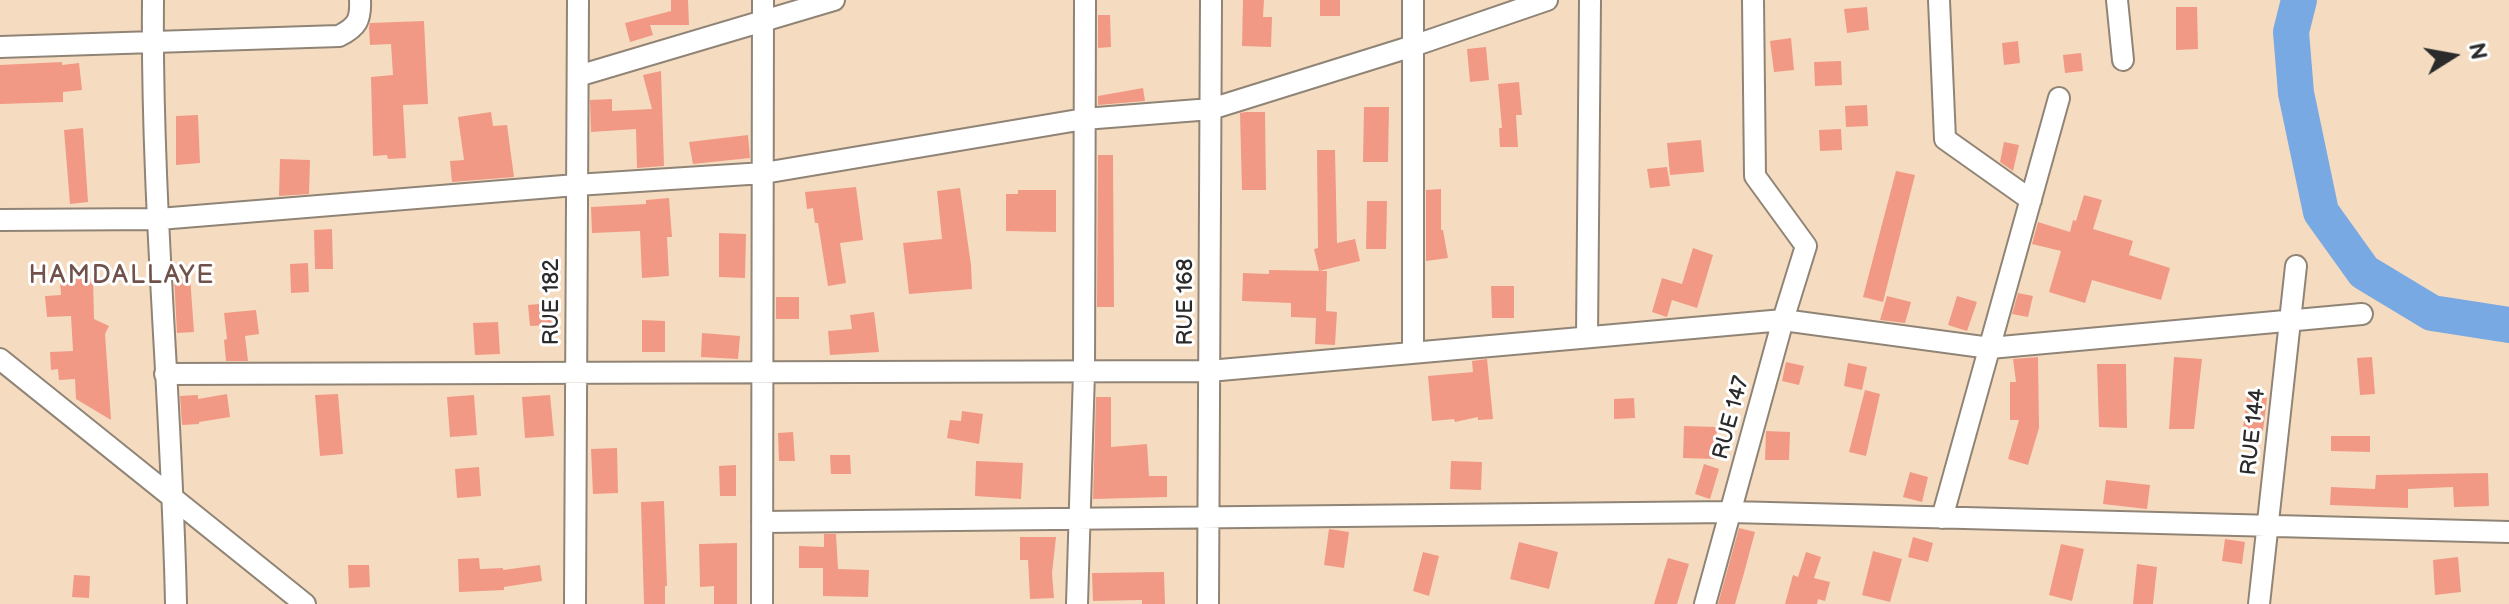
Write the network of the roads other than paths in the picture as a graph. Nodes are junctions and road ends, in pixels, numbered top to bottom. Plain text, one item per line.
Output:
1 (153, 0) edge
2 (360, 0) edge
3 (578, 0) edge
4 (763, 0) edge
5 (834, 0) edge
6 (1085, 0) edge
7 (1211, 0) edge
8 (1413, 0) edge
9 (1547, 0) edge
10 (1590, 0) edge
11 (1753, 0) edge
12 (1939, 0) edge
13 (2117, 0) edge
14 (762, 21) junction
15 (153, 40) junction
16 (1413, 46) junction
17 (0, 47) edge
18 (2123, 60) dead end
19 (578, 76) junction
20 (2059, 98) dead end
21 (1211, 109) junction
22 (1084, 119) junction
23 (764, 173) junction
24 (576, 185) junction
25 (2031, 200) junction
26 (159, 219) junction
27 (0, 220) edge
28 (2296, 266) dead end
29 (2362, 314) dead end
30 (1783, 320) junction
31 (2290, 322) junction
32 (1587, 337) junction
33 (1990, 348) junction
34 (1413, 353) junction
35 (0, 359) edge
36 (1209, 371) junction
37 (1084, 372) junction
38 (576, 373) junction
39 (762, 373) junction
40 (165, 374) junction
41 (174, 499) junction
42 (1731, 512) junction
43 (1208, 517) junction
44 (1942, 518) junction
45 (1080, 519) junction
46 (762, 522) junction
47 (2268, 528) junction
48 (2509, 532) edge
49 (176, 604) edge
50 (305, 604) edge
51 (575, 604) edge
52 (762, 604) edge
53 (1077, 604) edge
54 (1208, 604) edge
55 (1705, 604) edge
56 (2259, 604) edge

1 - 15 street
2 - 15 street
3 - 19 street, RUE 182
4 - 14 street
5 - 14 street
6 - 22 street
7 - 21 street, RUE 168
8 - 16 street
9 - 16 street
10 - 32 street
11 - 30 street, RUE 147
12 - 25 street
13 - 18 street
14 - 19 street
14 - 23 street
15 - 17 street
15 - 26 street
16 - 21 street
16 - 34 street
19 - 24 street, RUE 182
20 - 25 street
21 - 22 street
21 - 36 street, RUE 168
22 - 23 street
22 - 37 street
23 - 24 street
23 - 39 street
24 - 26 street
24 - 38 street, RUE 182
25 - 33 street
26 - 27 street
26 - 40 street
28 - 31 street, RUE 144
29 - 31 street
30 - 32 street
30 - 33 street
30 - 42 street, RUE 147
31 - 33 street
31 - 47 street, RUE 144
32 - 34 street
33 - 44 street
34 - 36 street
35 - 41 street
36 - 37 street
36 - 43 street, RUE 168
37 - 39 street
37 - 45 street
38 - 39 street
38 - 40 street
38 - 51 street, RUE 182
39 - 46 street
40 - 41 street
41 - 49 street
41 - 50 street
42 - 43 street
42 - 44 street
42 - 55 street, RUE 147
43 - 45 street
43 - 54 street, RUE 168
44 - 47 street
45 - 46 street
45 - 53 street
46 - 52 street
47 - 48 street
47 - 56 street, RUE 144

